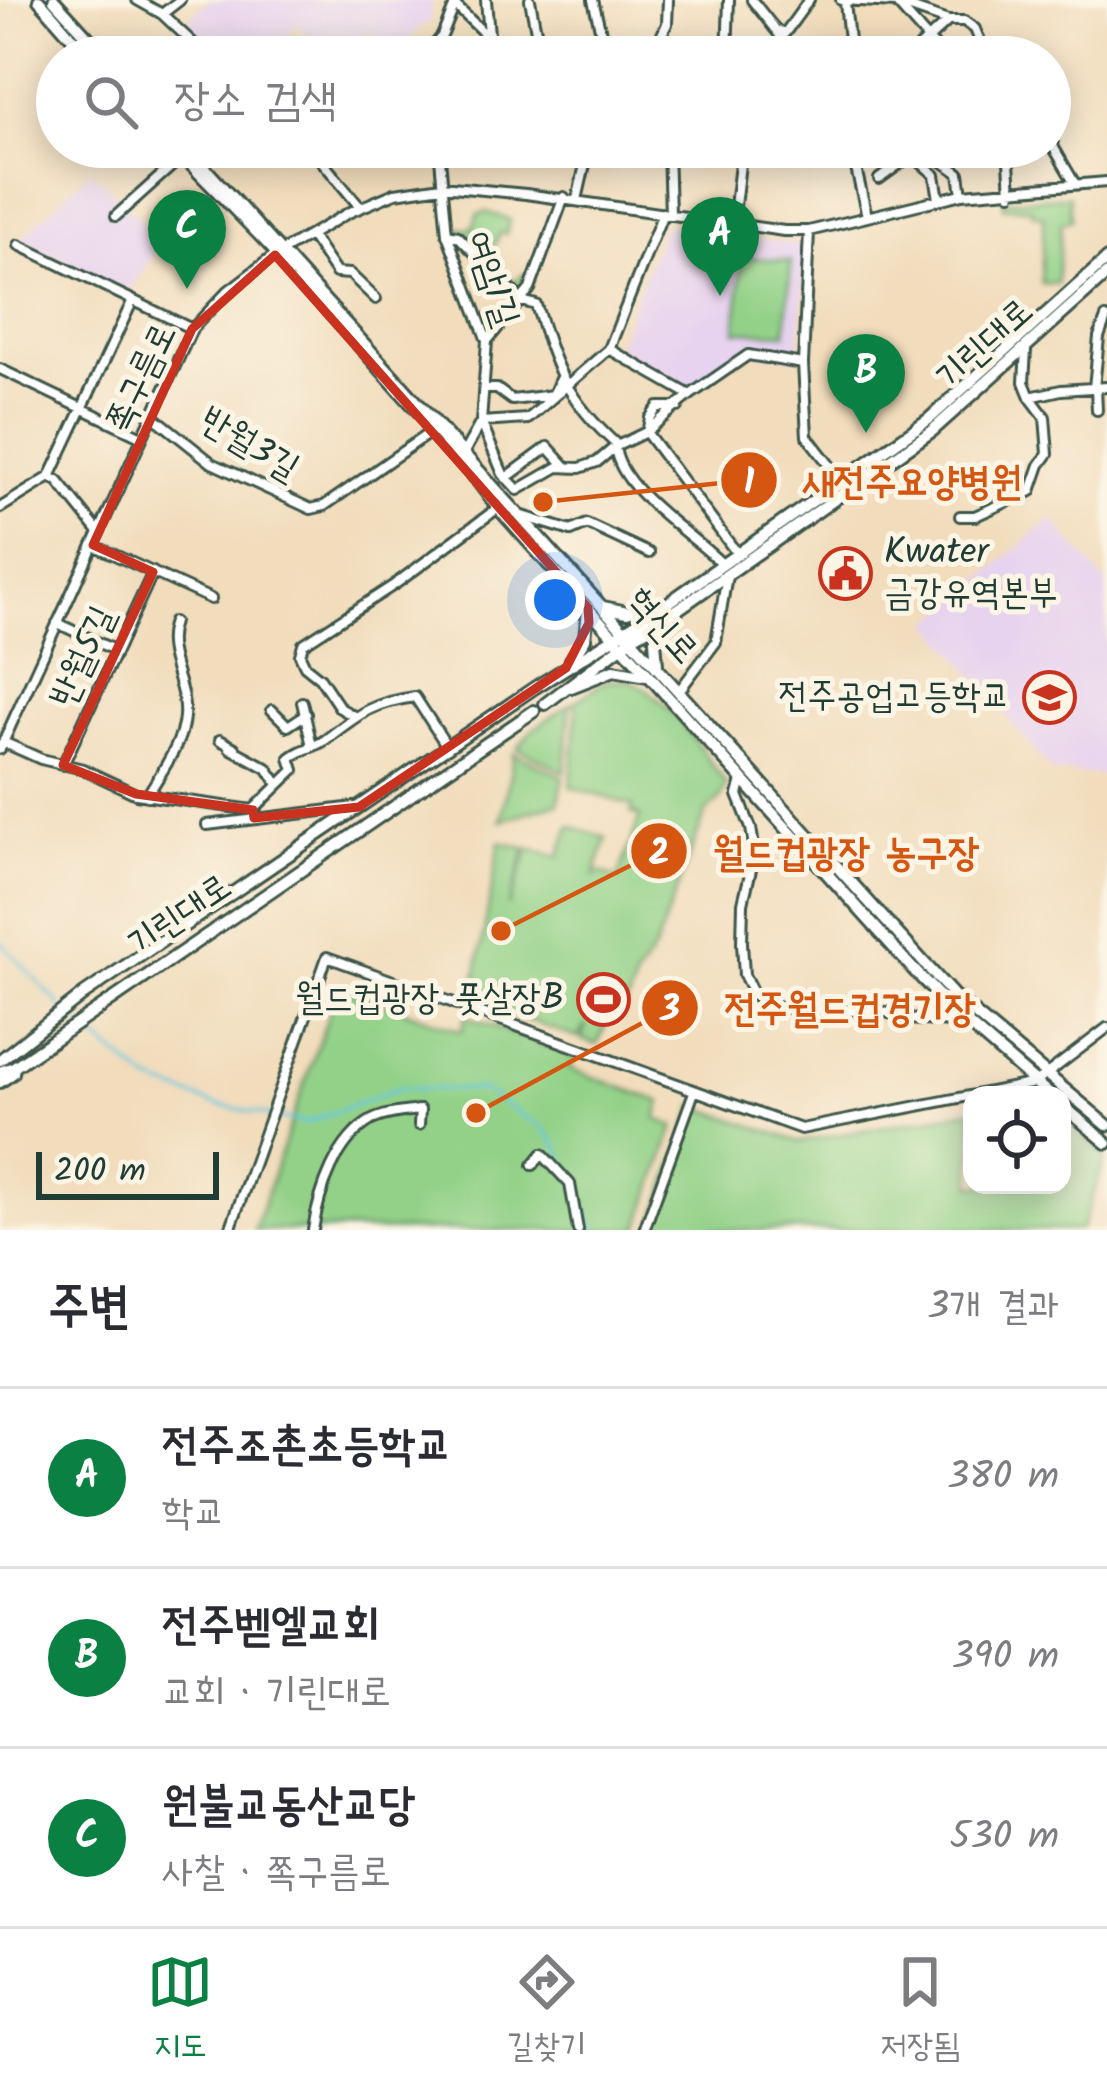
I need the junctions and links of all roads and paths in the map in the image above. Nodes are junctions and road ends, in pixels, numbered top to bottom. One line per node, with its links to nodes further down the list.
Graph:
1 (39, 0): 19 (street)
2 (54, 0): 20 (street)
3 (137, 0): 16 (street)
4 (180, 0): 16 (street)
5 (486, 0): 24 (street)
6 (530, 0): 25 (street)
7 (604, 0): 15 (street)
8 (668, 0): 27 (street)
9 (729, 0): 28 (street)
10 (752, 0): 18 (street)
11 (809, 0): 18 (street)
12 (843, 1): 13 (street); 30 (street)
13 (895, 1): 17 (street); 31 (street)
14 (456, 2): 22 (street); 23 (street)
15 (594, 4): 26 (street)
16 (163, 14): 21 (street)
17 (948, 21): 32 (street); 33 (street)
18 (777, 33): 29 (street)
19 (70, 36)
20 (87, 36)
21 (186, 36)
22 (442, 36)
23 (486, 36)
24 (489, 36)
25 (538, 36)
26 (602, 36)
27 (662, 36)
28 (728, 36)
29 (780, 36)
30 (848, 36)
31 (925, 36)
32 (931, 36)
33 (977, 36)
34 (165, 168): 58 (street, 혁신로)
35 (200, 168): 65 (street, 혁신로)
36 (328, 168): 56 (street)
37 (441, 168): 50 (street, 여암1길)
38 (584, 168): 55 (street)
39 (667, 168): 57 (street)
40 (740, 168): 60 (street)
41 (856, 168): 59 (street)
42 (894, 168): 47 (street)
43 (926, 168): 54 (street)
44 (951, 168): 52 (street)
45 (1009, 168): 51 (street)
46 (1066, 168): 49 (street)
47 (879, 179)
48 (1107, 182): 49 (street, 쪽구름로)
49 (1076, 184): 51 (street, 쪽구름로)
50 (442, 187): 53 (street, 쪽구름로); 56 (street, 쪽구름로); 62 (street, 여암1길)
51 (1011, 193): 52 (street, 쪽구름로)
52 (962, 194): 54 (street, 쪽구름로)
53 (564, 197): 55 (street, 쪽구름로); 69 (street)
54 (938, 199): 59 (street, 쪽구름로)
55 (577, 200): 57 (street, 쪽구름로)
56 (360, 207): 63 (street, 쪽구름로)
57 (666, 213): 60 (street, 쪽구름로); 74 (street)
58 (116, 216)
59 (867, 216): 61 (street, 쪽구름로)
60 (733, 224): 61 (street, 쪽구름로)
61 (809, 231): 76 (street)
62 (447, 234): 69 (street); 73 (street, 여암1길)
63 (310, 236): 65 (street, 쪽구름로); 68 (street)
64 (19, 245): 70 (street)
65 (279, 253): 72 (street, 쪽구름로); 88 (street, 혁신로)
66 (1107, 259): 96 (street, 기린대로)
67 (1107, 274): 75 (street, 기린대로)
68 (376, 299)
69 (523, 301): 73 (street); 78 (street)
70 (132, 302): 72 (street); 84 (street)
71 (1106, 318): 80 (street)
72 (192, 329): 86 (street, 쪽구름로)
73 (488, 341): 81 (street, 여암1길)
74 (609, 349): 79 (street); 82 (street)
75 (1025, 350): 83 (street); 105 (street, 기린대로)
76 (802, 364): 82 (street); 96 (street)
77 (0, 369): 84 (street)
78 (560, 378): 79 (street); 81 (street)
79 (567, 388): 87 (street); 91 (street)
80 (1099, 388): 83 (street); 85 (street)
81 (484, 389): 87 (street, 여암1길)
82 (690, 394): 89 (street)
83 (1030, 398): 99 (street)
84 (81, 408): 90 (street); 95 (street)
85 (1097, 410)
86 (153, 416): 88 (street, 반월3길); 90 (street, 쪽구름로)
87 (481, 422): 92 (street, 여암1길); 94 (street, 여암1길)
88 (437, 428): 92 (street, 혁신로)
89 (647, 431): 91 (street); 103 (street)
90 (142, 437): 101 (street, 쪽구름로)
91 (616, 446): 93 (street); 105 (street)
92 (463, 455): 98 (street, 혁신로); 100 (street, 혁신로)
93 (566, 467): 94 (street); 94 (street)
94 (504, 476)
95 (50, 477): 97 (street); 101 (street)
96 (841, 480): 103 (street, 기린대로)
97 (0, 508)
98 (498, 508): 108 (street, 혁신로); 121 (street)
99 (960, 516)
100 (523, 518): 104 (street); 108 (street, 혁신로)
101 (99, 532): 102 (street, 쪽구름로)
102 (93, 545): 106 (street, 반월5길); 111 (street, 쪽구름로)
103 (736, 552): 105 (street, 기린대로)
104 (649, 553)
105 (724, 569): 109 (street, 기린대로); 117 (street)
106 (153, 572): 107 (street, 반월5길); 113 (street, 반월5길)
107 (211, 599)
108 (595, 607): 109 (street); 112 (street, 혁신로); 114 (street)
109 (661, 615): 112 (street, 기린대로); 115 (street)
110 (173, 622): 129 (street)
111 (57, 623): 113 (street); 123 (street, 쪽구름로)
112 (622, 638): 114 (street, 기린대로); 115 (street, 혁신로); 116 (street, 기린대로)
113 (116, 651): 126 (street, 반월5길)
114 (566, 668): 125 (street, 기린대로)
115 (653, 672): 116 (street); 117 (street, 혁신로); 127 (street, 혁신로)
116 (571, 687): 136 (street, 기린대로)
117 (679, 691): 127 (street, 혁신로)
118 (302, 702): 120 (street)
119 (272, 710): 120 (street)
120 (306, 714): 124 (street)
121 (352, 715): 124 (street); 125 (street)
122 (220, 740): 128 (street)
123 (2, 746): 126 (street)
124 (312, 746): 128 (street)
125 (448, 748): 130 (street, 기린대로)
126 (63, 765): 129 (street)
127 (747, 774): 133 (street, 혁신로); 133 (street); 138 (street, 혁신로)
128 (278, 784): 131 (street)
129 (147, 796): 131 (street)
130 (359, 807): 131 (street); 135 (street, 기린대로)
131 (253, 814): 132 (street)
132 (207, 826)
133 (966, 1022): 138 (street, 혁신로)
134 (1107, 1028): 138 (street)
135 (3, 1053)
136 (14, 1067): 137 (street); 139 (street)
137 (0, 1072)
138 (1041, 1078): 140 (street, 혁신로); 141 (street); 144 (street, 혁신로)
139 (0, 1082)
140 (1045, 1086)
141 (694, 1092): 147 (street); 150 (street)
142 (1071, 1113): 145 (street)
143 (419, 1125): 148 (street)
144 (1107, 1125)
145 (1107, 1143)
146 (533, 1165): 149 (street)
147 (230, 1230)
148 (313, 1230)
149 (578, 1230)
150 (644, 1230)

